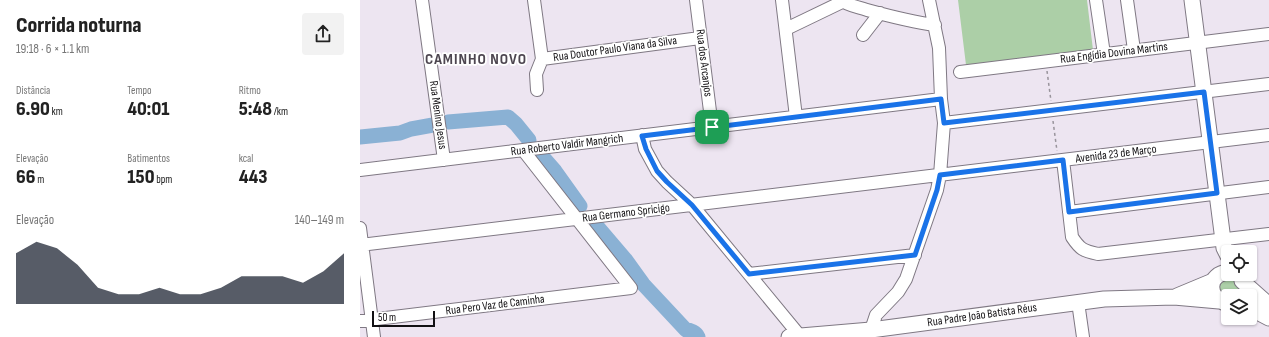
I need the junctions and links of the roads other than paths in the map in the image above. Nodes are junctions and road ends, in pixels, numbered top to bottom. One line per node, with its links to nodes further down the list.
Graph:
1 (422, 0): 32 (street, Rua Menino Jesus)
2 (534, 0): 19 (street, Rua Doutor Paulo Viana da Silva)
3 (696, 0): 15 (street, Rua dos Arcanjos)
4 (782, 0): 12 (street)
5 (929, 0): 11 (street)
6 (1096, 0): 18 (street)
7 (1127, 0): 17 (street)
8 (1192, 0): 16 (main road)
9 (842, 1): 10 (street); 12 (street)
10 (880, 13): 11 (street); 14 (street)
11 (934, 25): 24 (street)
12 (786, 29): 25 (street)
13 (1269, 34): 16 (street, Rua Engídia Dovina Martins)
14 (863, 35)
15 (700, 38): 19 (street, Rua Doutor Paulo Viana da Silva); 27 (street, Rua dos Arcanjos)
16 (1198, 43): 17 (street, Rua Engídia Dovina Martins); 23 (main road)
17 (1134, 50): 18 (street, Rua Engídia Dovina Martins)
18 (1104, 54): 20 (street, Rua Engídia Dovina Martins)
19 (542, 59): 22 (street)
20 (960, 72)
21 (1269, 84): 23 (street)
22 (537, 90)
23 (1204, 92): 26 (street); 30 (main road)
24 (941, 99): 25 (street, Rua Roberto Valdir Mangrich); 26 (street)
25 (796, 117): 27 (street, Rua Roberto Valdir Mangrich)
26 (944, 123): 35 (street)
27 (712, 127): 29 (street, Rua Roberto Valdir Mangrich)
28 (1269, 135): 30 (street, Avenida 23 de Março)
29 (642, 136): 31 (street, Rua Roberto Valdir Mangrich); 38 (street)
30 (1211, 142): 33 (street, Avenida 23 de Março); 37 (main road)
31 (523, 150): 32 (street, Rua Roberto Valdir Mangrich); 40 (street)
32 (444, 160): 34 (street, Rua Roberto Valdir Mangrich)
33 (1063, 160): 35 (street, Avenida 23 de Março); 39 (street)
34 (360, 170)
35 (940, 175): 38 (street, Rua Germano Spricigo); 47 (street)
36 (1269, 187): 37 (street)
37 (1217, 193): 39 (street); 44 (main road)
38 (692, 205): 40 (street, Rua Germano Spricigo); 48 (street)
39 (1069, 212): 46 (street)
40 (577, 219): 43 (street, Rua Germano Spricigo); 58 (street, Rua Pero Vaz de Caminha)
41 (360, 228): 43 (street)
42 (1269, 234): 45 (street)
43 (361, 245): 58 (street)
44 (1225, 245)
45 (1234, 245)
46 (1221, 248)
47 (915, 255): 48 (street); 59 (street)
48 (749, 274): 62 (street)
49 (1219, 276): 51 (main road, Rua Padre João Batista Réus); 52 (main road)
50 (1240, 281): 55 (main road)
51 (1174, 297): 53 (main road, Rua Padre João Batista Réus); 54 (main road, Rua Padre João Batista Réus)
52 (1221, 300)
53 (1078, 302): 60 (main road, Rua Padre João Batista Réus); 63 (street)
54 (1221, 302)
55 (1269, 305)
56 (1258, 310): 57 (main road)
57 (1269, 318)
58 (366, 320): 61 (street)
59 (871, 330): 60 (main road, Rua Padre João Batista Réus); 62 (main road, Rua Padre João Batista Réus)
60 (891, 332)
61 (374, 337)
62 (792, 337)
63 (1082, 337)

